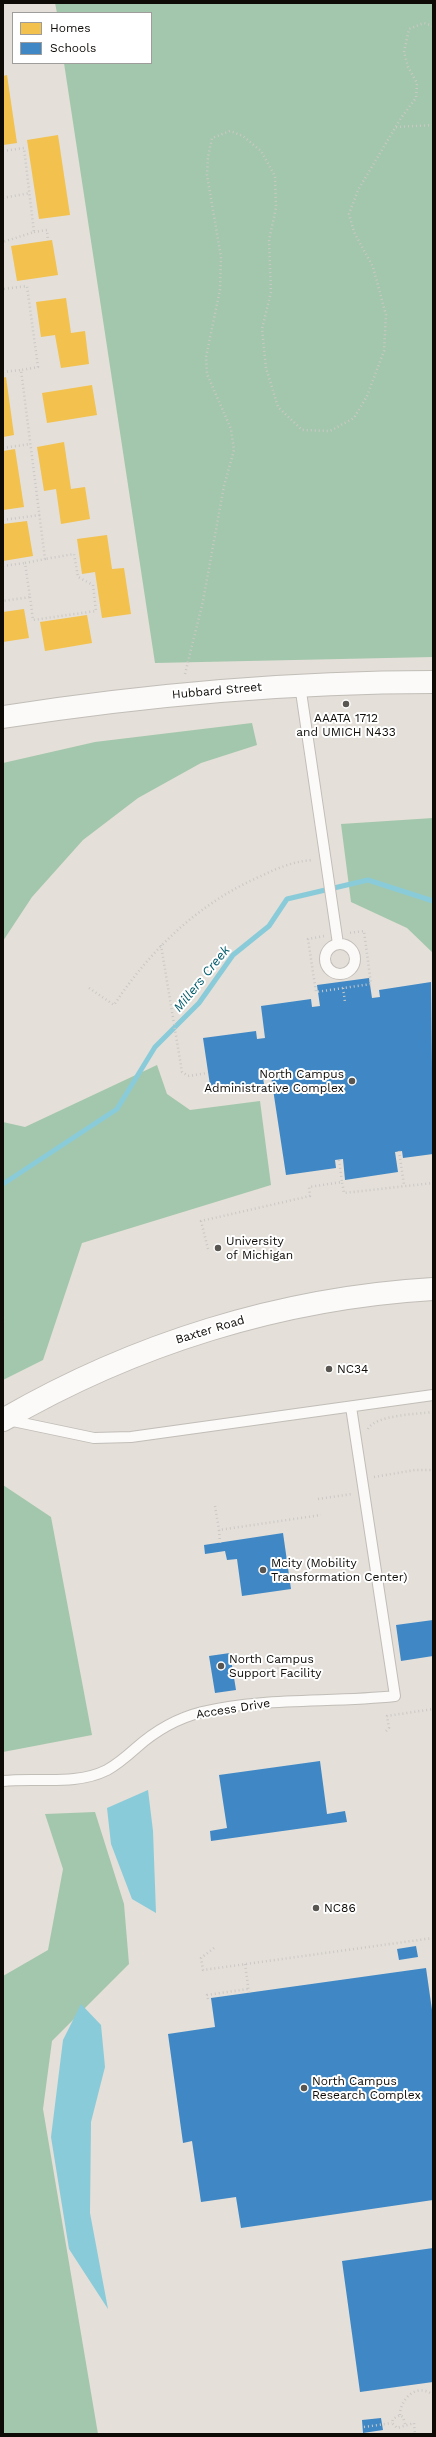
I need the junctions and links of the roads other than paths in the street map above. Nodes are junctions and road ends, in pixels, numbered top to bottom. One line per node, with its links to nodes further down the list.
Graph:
1 (433, 682): 2 (street, Hubbard Street)
2 (300, 684): 3 (street, Hubbard Street); 4 (lane)
3 (3, 717)
4 (338, 944)
5 (433, 1289): 8 (street, Baxter Road)
6 (433, 1395): 7 (lane)
7 (351, 1407): 8 (lane); 9 (lane, Access Drive)
8 (4, 1419)
9 (3, 1781)

